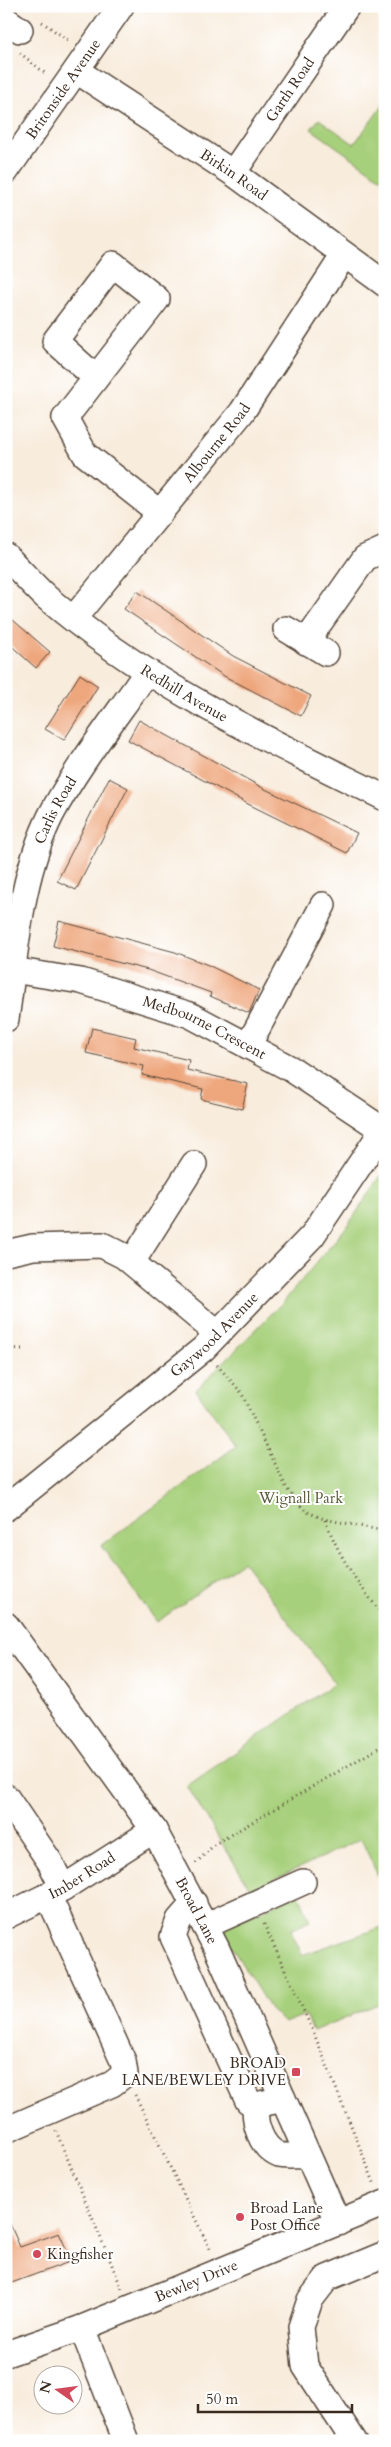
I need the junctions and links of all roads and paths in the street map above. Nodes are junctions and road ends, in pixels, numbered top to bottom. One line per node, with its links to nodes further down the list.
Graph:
1 (121, 6): 4 (street, Britonside Avenue)
2 (347, 6): 6 (street, Garth Road)
3 (13, 25): 4 (path); 4 (path)
4 (77, 71): 5 (street, Britonside Avenue); 6 (street, Birkin Road)
5 (6, 171)
6 (234, 173): 7 (street, Birkin Road)
7 (344, 255): 8 (street, Birkin Road); 10 (street, Albourne Road)
8 (385, 284)
9 (96, 378): 10 (street)
10 (160, 513): 13 (street, Albourne Road)
11 (385, 549): 14 (street)
12 (6, 556): 13 (street, Redhill Avenue)
13 (74, 618): 15 (street, Redhill Avenue)
14 (306, 641)
15 (147, 672): 16 (street, Redhill Avenue); 18 (street, Carlis Road)
16 (385, 798)
17 (323, 906): 20 (street)
18 (10, 969): 19 (street, Carlis Road); 20 (street, Medbourne Crescent)
19 (6, 1019)
20 (248, 1046): 21 (street, Medbourne Crescent)
21 (384, 1128): 25 (street, Gaywood Avenue)
22 (194, 1164): 24 (street)
23 (6, 1253): 24 (street)
24 (132, 1262): 25 (street)
25 (210, 1341): 28 (street, Gaywood Avenue); 29 (path)
26 (6, 1348): 27 (path)
27 (22, 1349)
28 (6, 1508)
29 (324, 1519): 30 (path); 31 (path)
30 (385, 1531)
31 (385, 1617)
32 (6, 1626): 35 (street, Broad Lane)
33 (385, 1744): 36 (path)
34 (6, 1797): 38 (street)
35 (154, 1830): 36 (street, Broad Lane); 38 (street, Imber Road)
36 (178, 1874): 39 (street, Broad Lane)
37 (303, 1882): 40 (street)
38 (55, 1891): 41 (street, Imber Road); 43 (street)
39 (194, 1903): 42 (street, Broad Lane); 45 (street)
40 (256, 1905): 42 (street); 49 (path)
41 (6, 1916)
42 (205, 1926): 44 (street, Broad Lane)
43 (125, 2074): 46 (street); 52 (path)
44 (283, 2099): 45 (street); 48 (street, Broad Lane)
45 (256, 2105): 48 (street)
46 (49, 2114): 47 (street); 53 (path)
47 (6, 2130)
48 (307, 2156): 50 (street, Broad Lane)
49 (384, 2204): 50 (street, Bewley Drive)
50 (338, 2223): 52 (street, Bewley Drive)
51 (385, 2254): 57 (street)
52 (220, 2270): 53 (street, Bewley Drive)
53 (130, 2308): 54 (street, Bewley Drive)
54 (82, 2328): 55 (street, Bewley Drive); 56 (street)
55 (6, 2354)
56 (126, 2441)
57 (354, 2441)

